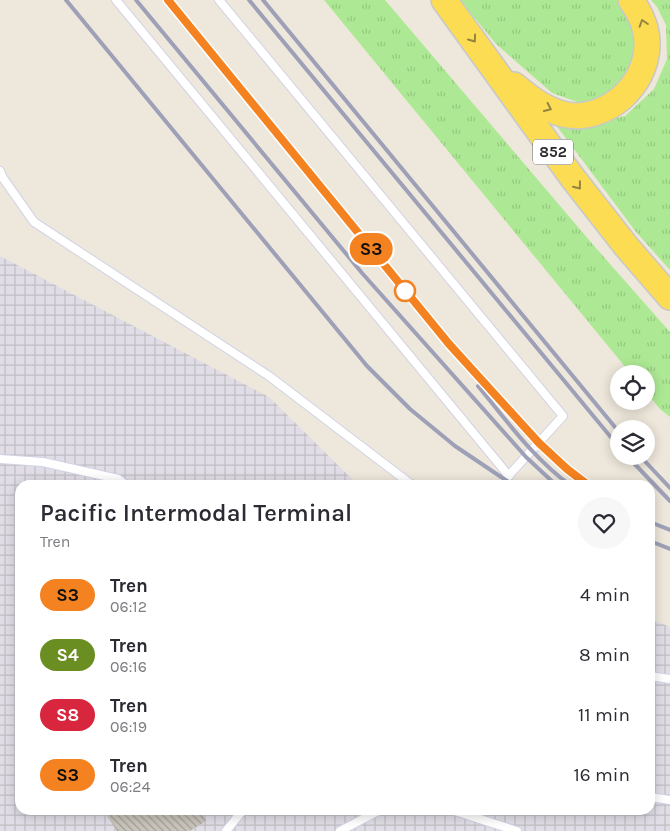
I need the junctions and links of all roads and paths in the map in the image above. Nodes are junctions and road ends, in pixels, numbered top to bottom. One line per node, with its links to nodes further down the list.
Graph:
1 (116, 0): 9 (lane)
2 (219, 0): 9 (lane)
3 (444, 0): 5 (main road, 852, one-way to 5)
4 (631, 0): 5 (main road, one-way to 4)
5 (495, 69): 7 (main road, 852, one-way to 7)
6 (0, 170): 11 (lane)
7 (670, 297)
8 (0, 459): 10 (lane)
9 (509, 476): 12 (lane)
10 (119, 480)
11 (405, 480)
12 (505, 480)
13 (655, 677): 14 (lane)
14 (670, 679)
15 (655, 798): 16 (lane)
16 (670, 800)
17 (239, 815): 20 (lane)
18 (370, 815): 21 (lane)
19 (467, 815): 22 (lane)
20 (226, 831)
21 (340, 831)
22 (517, 831)

